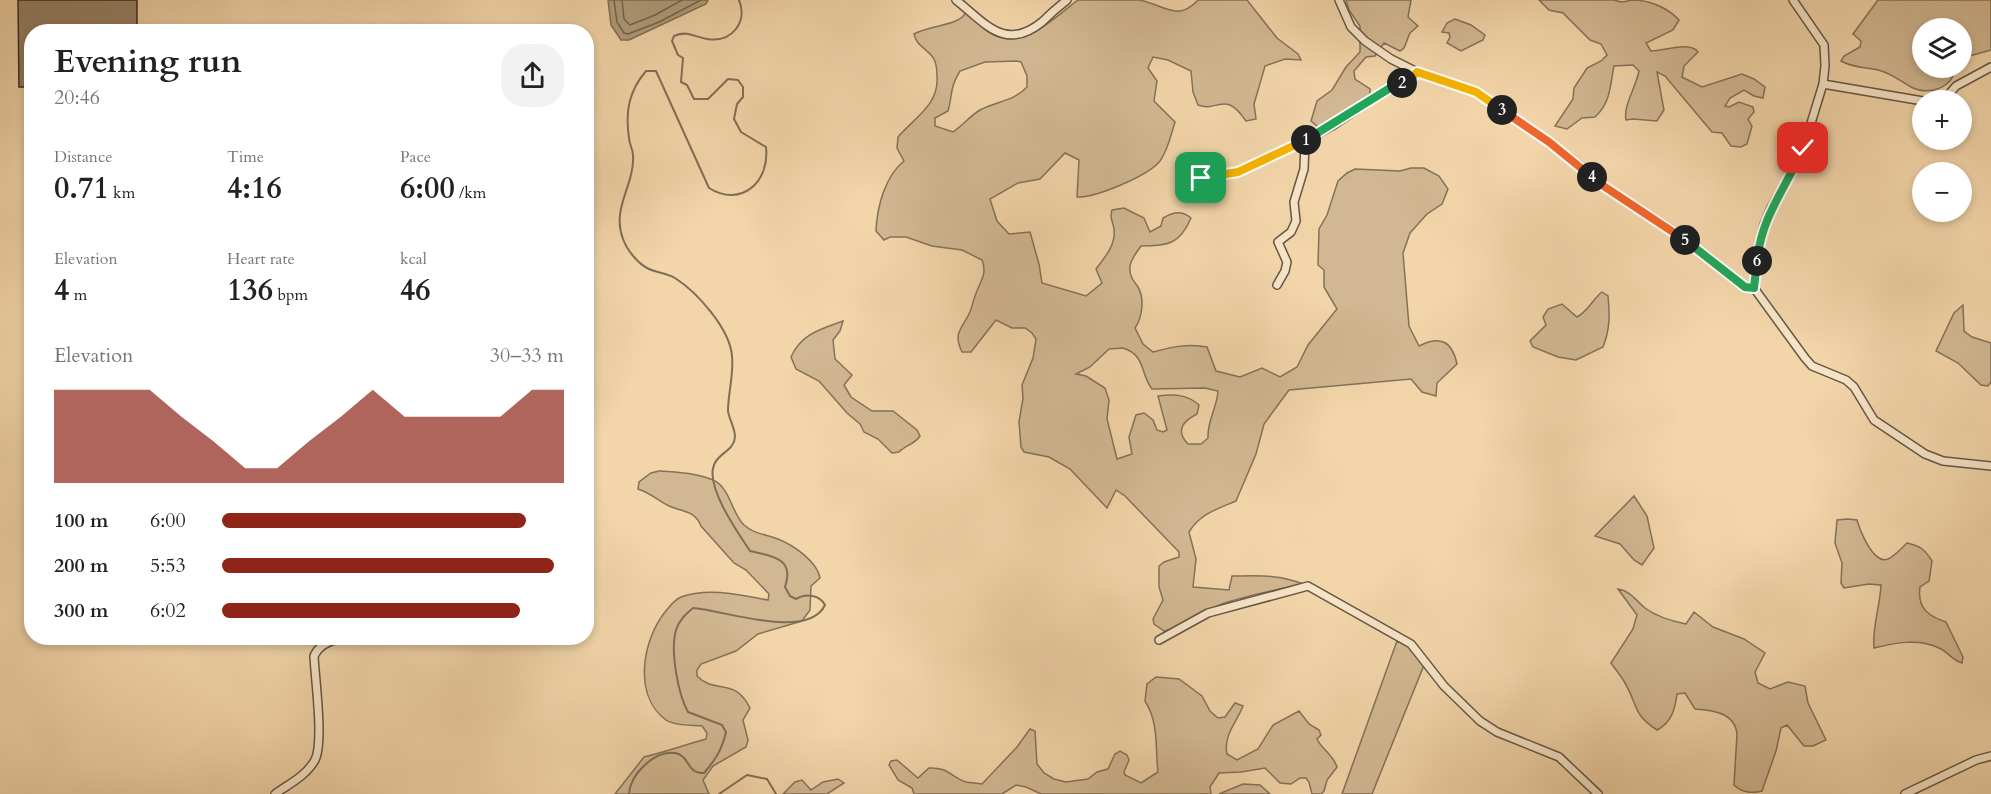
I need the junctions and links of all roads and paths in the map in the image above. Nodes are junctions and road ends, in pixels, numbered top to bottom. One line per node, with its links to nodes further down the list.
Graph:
1 (956, 0): 2 (street)
2 (1067, 0)
3 (1340, 0): 6 (street)
4 (1793, 0): 7 (street)
5 (1991, 66): 8 (street)
6 (1417, 72): 10 (street); 13 (street)
7 (1823, 84): 9 (street); 13 (street)
8 (1953, 90)
9 (1912, 99)
10 (1305, 141): 11 (street); 12 (street)
11 (1201, 178)
12 (1276, 285)
13 (1754, 288): 14 (street)
14 (1991, 466)
15 (1159, 640): 19 (street)
16 (321, 645): 18 (street)
17 (1991, 756): 20 (street)
18 (275, 794)
19 (1598, 794)
20 (1905, 794)

